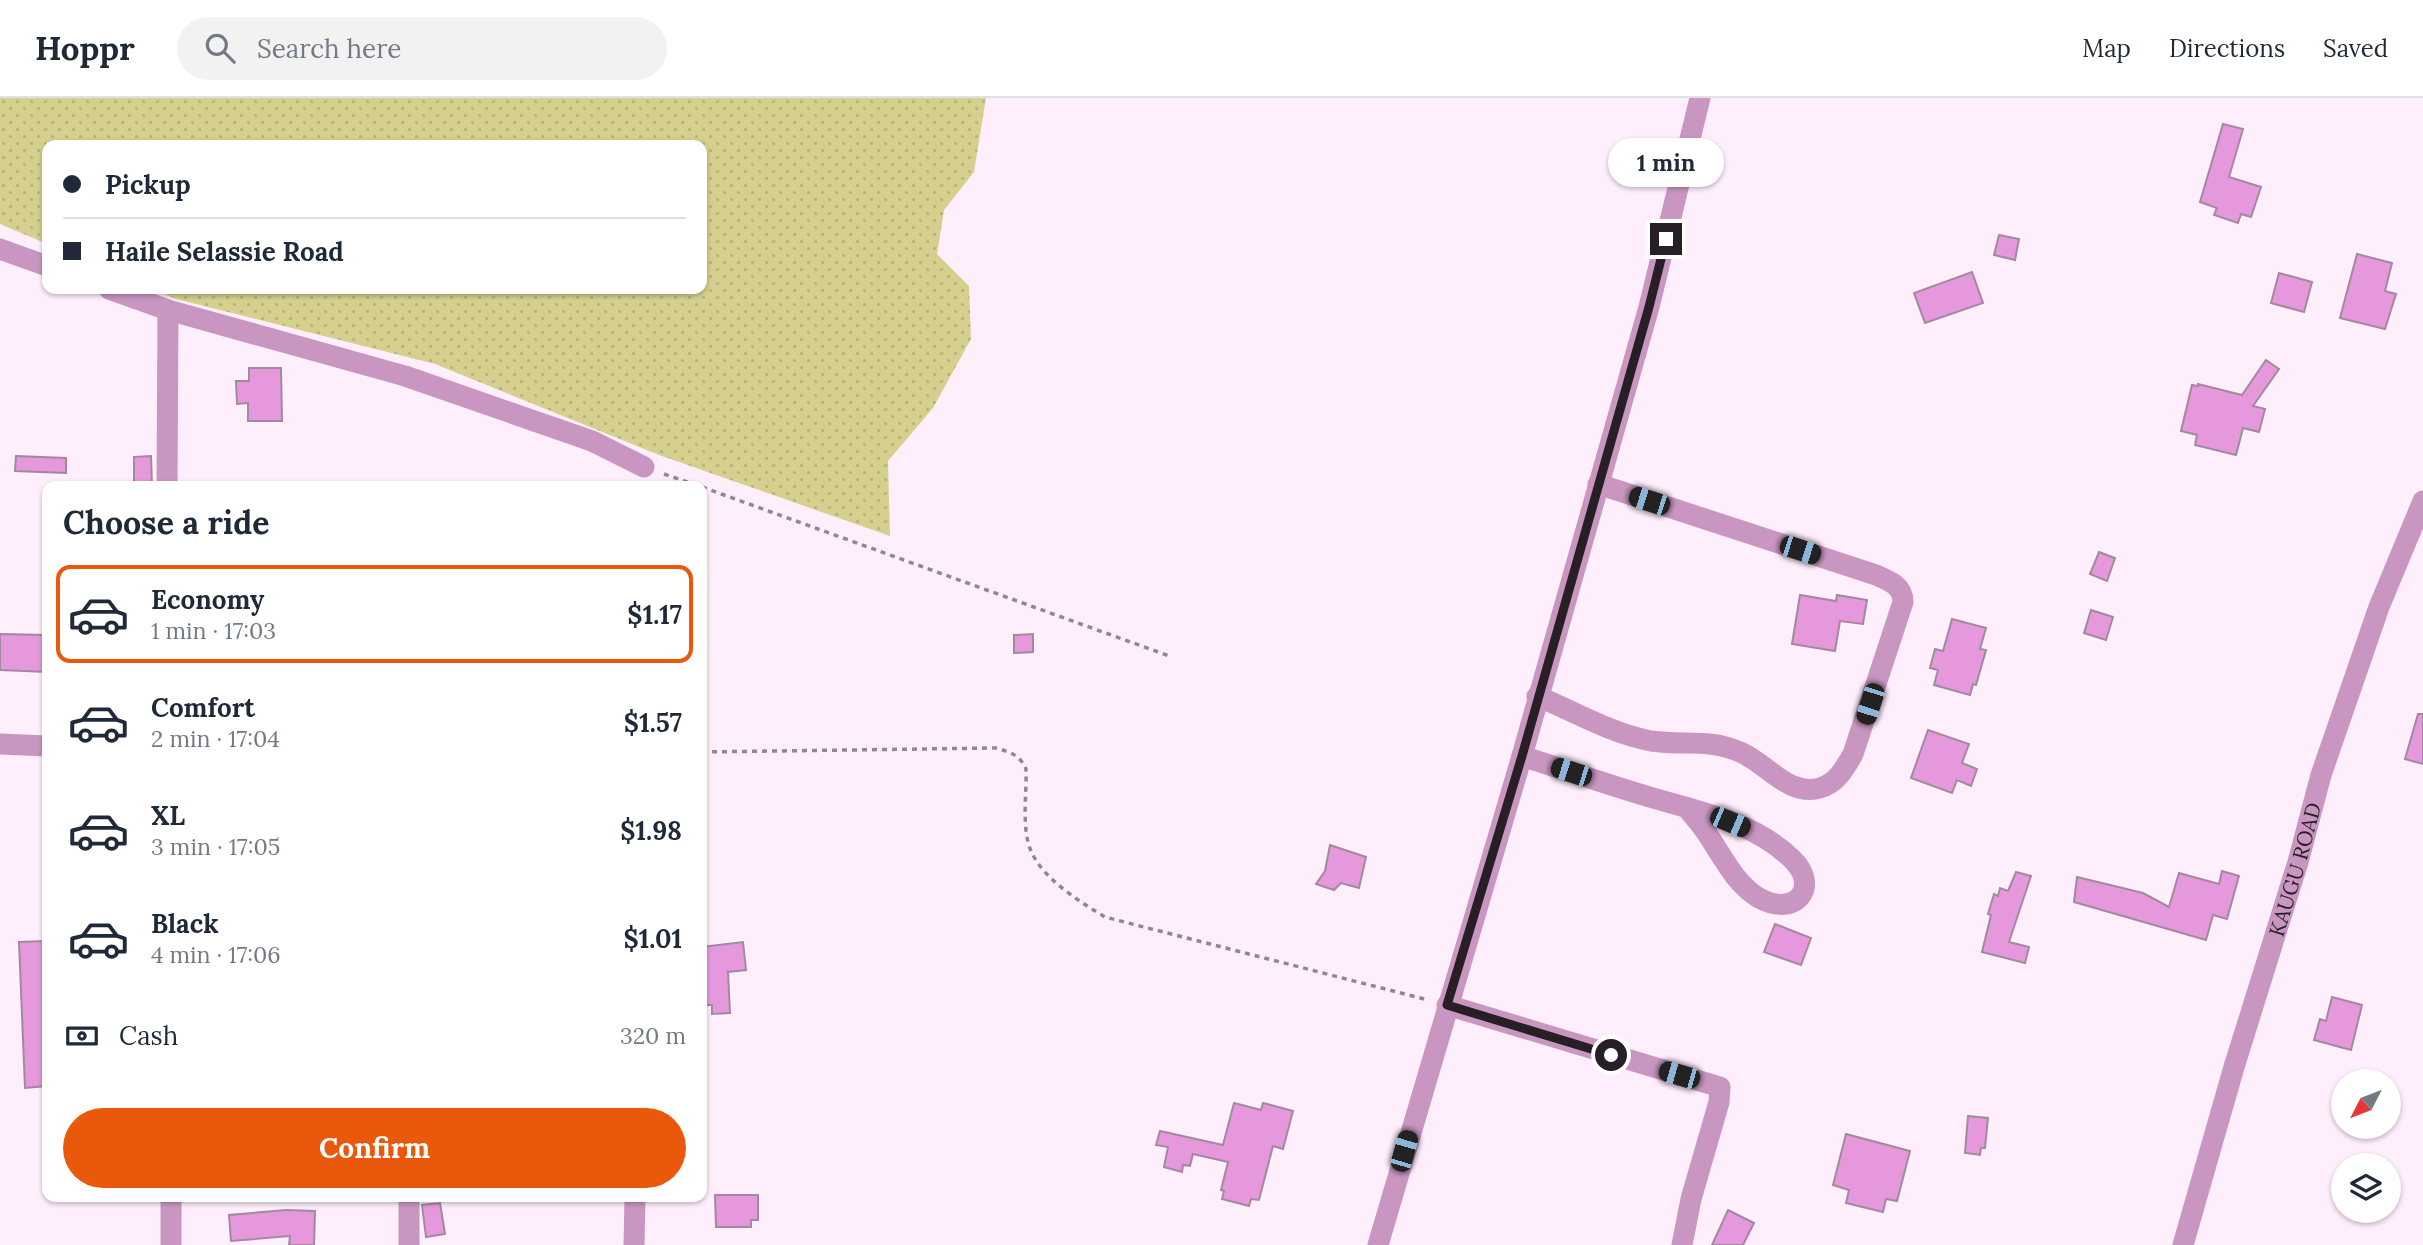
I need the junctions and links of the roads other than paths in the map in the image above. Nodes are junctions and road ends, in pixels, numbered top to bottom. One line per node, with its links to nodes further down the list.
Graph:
1 (1700, 98): 8 (street)
2 (0, 248): 3 (street)
3 (42, 264)
4 (123, 294): 5 (street)
5 (168, 310): 6 (street); 7 (street)
6 (644, 467)
7 (167, 481)
8 (1598, 484): 10 (street); 10 (street)
9 (2423, 501): 24 (street, KAUGU ROAD)
10 (1537, 696): 13 (street)
11 (0, 744): 12 (street)
12 (42, 746)
13 (1522, 756): 14 (street); 15 (street)
14 (1686, 807): 14 (street)
15 (1447, 1005): 22 (street); 23 (street)
16 (171, 1202): 19 (street)
17 (409, 1202): 20 (street)
18 (635, 1202): 21 (street)
19 (171, 1245)
20 (409, 1245)
21 (634, 1245)
22 (1378, 1245)
23 (1682, 1245)
24 (2183, 1245)

